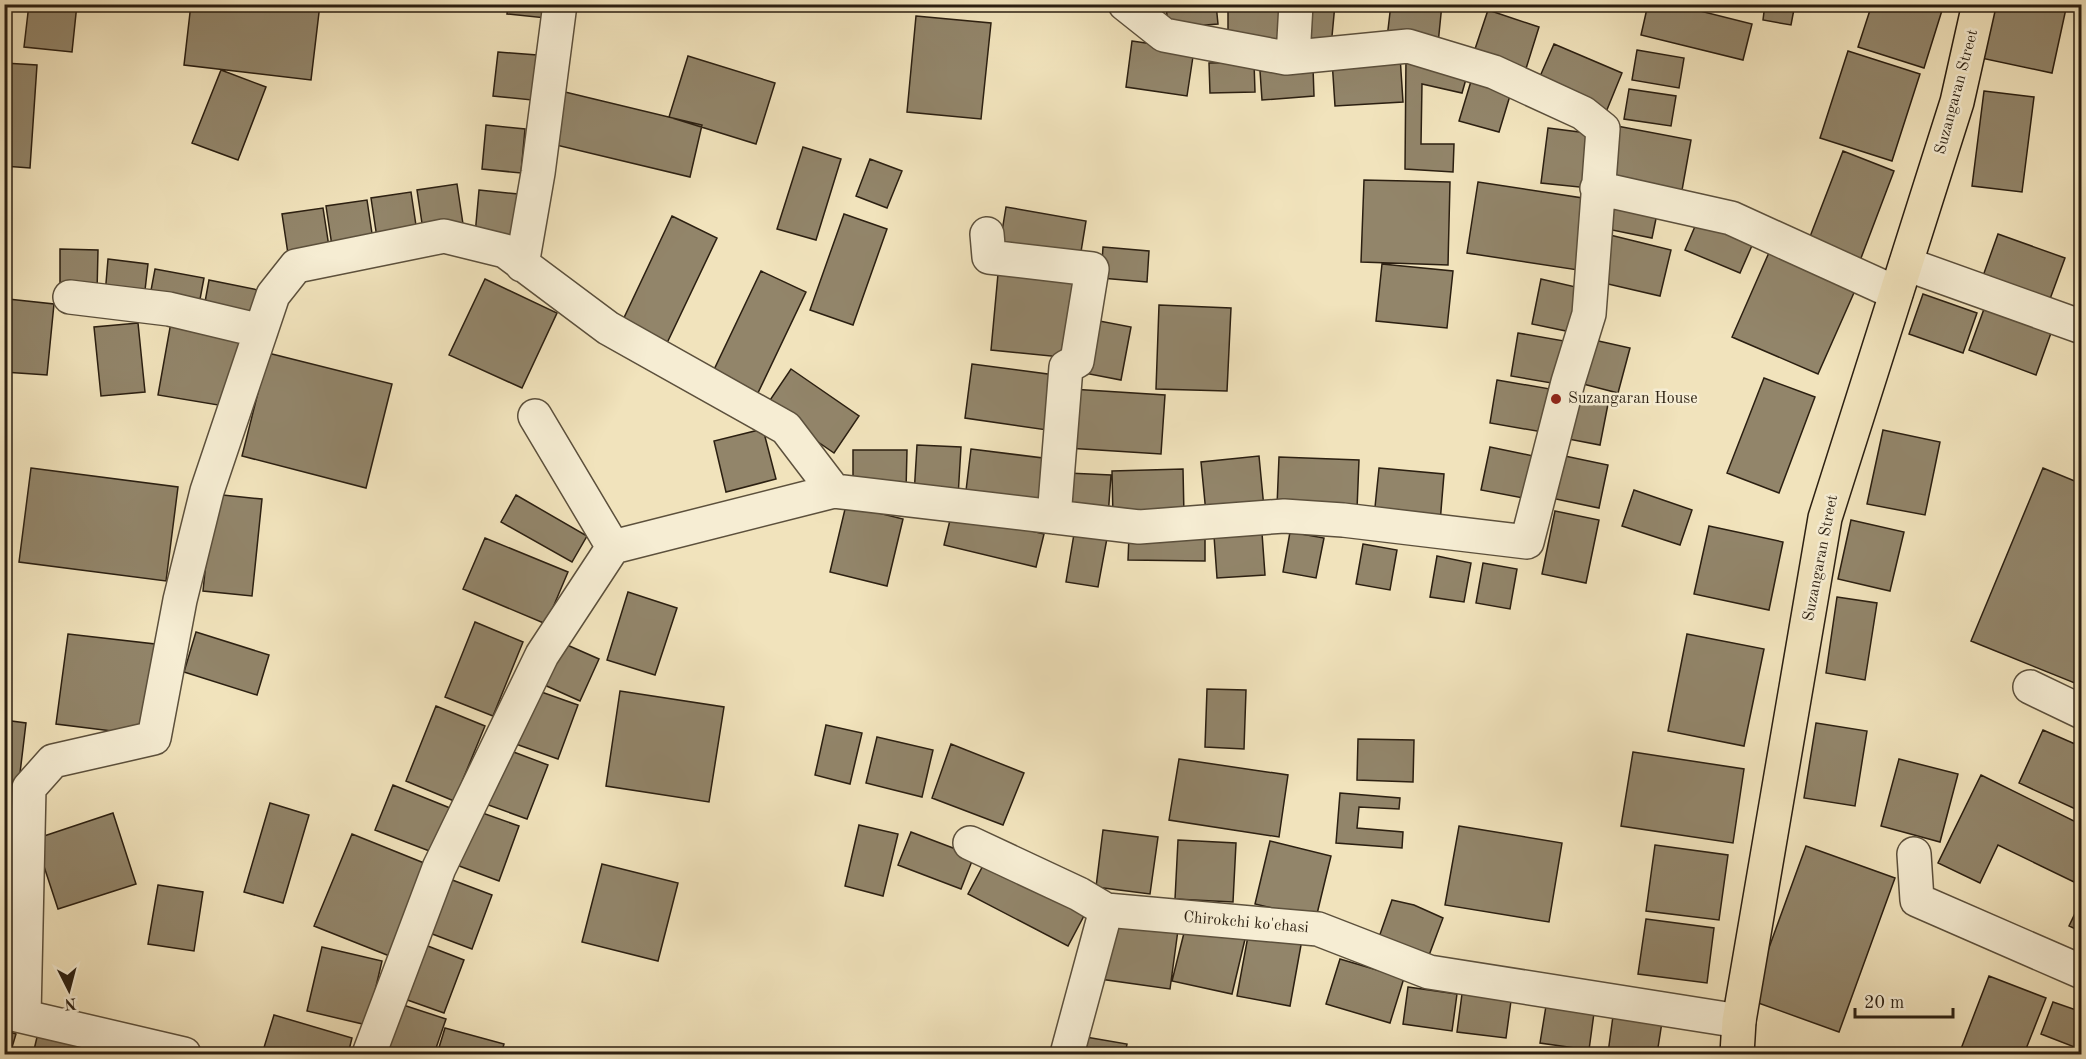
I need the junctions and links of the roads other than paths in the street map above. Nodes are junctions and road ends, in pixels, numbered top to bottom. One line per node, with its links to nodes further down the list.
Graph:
1 (560, 4): 8 (street)
2 (1125, 4): 5 (street)
3 (1296, 4): 5 (street)
4 (1979, 4): 9 (main road, Suzangaran Street)
5 (1293, 57): 6 (street)
6 (1597, 188): 9 (street); 15 (street)
7 (987, 234): 15 (street)
8 (522, 265): 12 (street); 14 (street)
9 (1901, 278): 11 (street); 24 (main road, Suzangaran Street)
10 (70, 297): 12 (street)
11 (2082, 327)
12 (261, 331): 23 (street)
13 (535, 416): 16 (street)
14 (834, 491): 15 (street); 16 (street)
15 (1054, 517)
16 (613, 547): 26 (street)
17 (2030, 687): 18 (street)
18 (2082, 712)
19 (970, 843): 21 (street)
20 (1914, 854): 22 (street)
21 (1106, 910): 24 (street, Chirokchi ko'chasi); 27 (street)
22 (2082, 972)
23 (14, 1014): 25 (street)
24 (1739, 1021): 28 (main road, Suzangaran Street)
25 (184, 1054)
26 (369, 1054)
27 (1066, 1054)
28 (1737, 1054)

